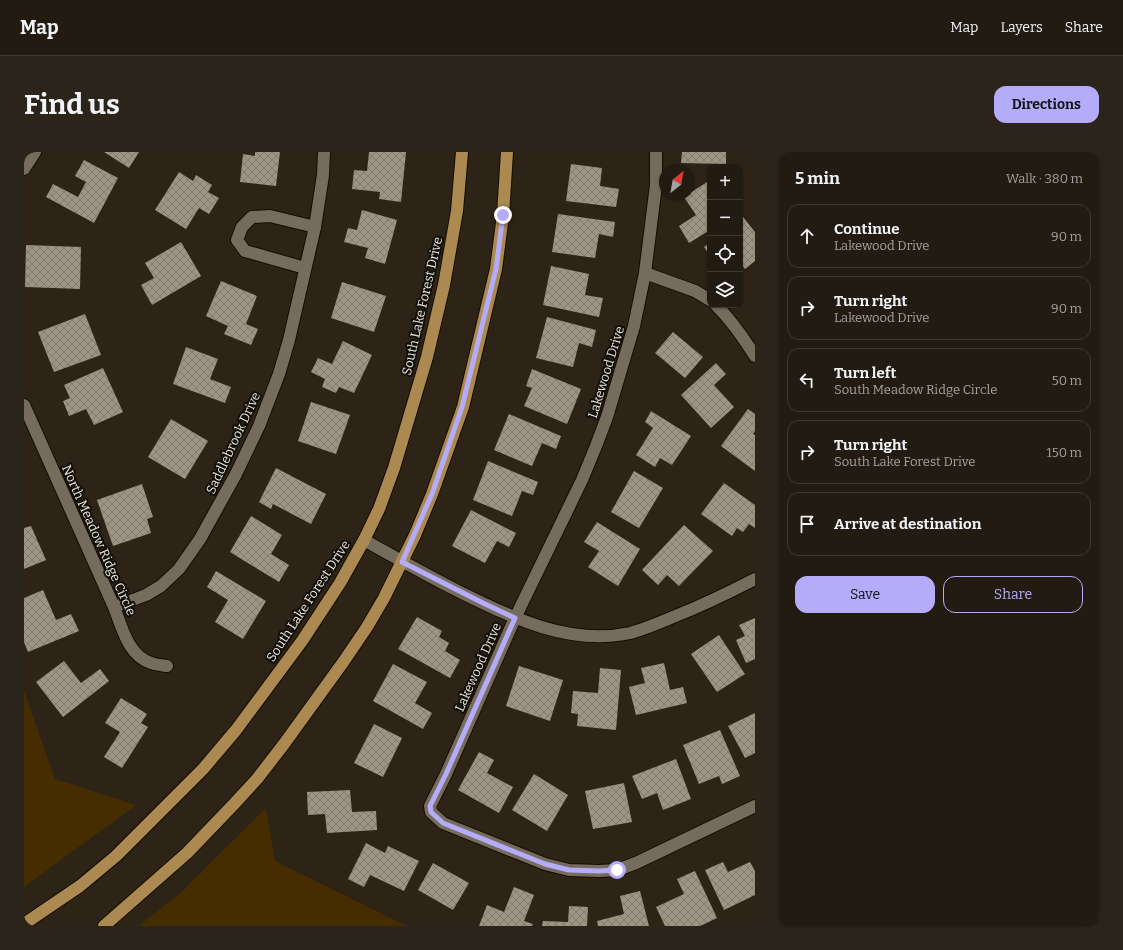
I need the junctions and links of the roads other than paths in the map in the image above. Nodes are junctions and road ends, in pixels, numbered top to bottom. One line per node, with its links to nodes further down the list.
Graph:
1 (35, 152): 6 (street)
2 (324, 152): 7 (street, Saddlebrook Drive)
3 (462, 152): 14 (main road, South Lake Forest Drive)
4 (507, 152): 15 (main road)
5 (656, 152): 9 (street, Lakewood Drive)
6 (24, 169)
7 (315, 227): 8 (street, Saddlebrook Drive); 8 (street)
8 (305, 268): 17 (street, Saddlebrook Drive)
9 (645, 273): 10 (street); 18 (street, Lakewood Drive)
10 (707, 298)
11 (719, 308): 12 (street)
12 (755, 356)
13 (24, 404): 17 (street, North Meadow Ridge Circle)
14 (364, 540): 15 (street); 21 (main road, South Lake Forest Drive)
15 (402, 562): 18 (street); 22 (main road)
16 (755, 579): 18 (street)
17 (114, 607): 19 (street, North Meadow Ridge Circle)
18 (515, 618): 20 (street, Lakewood Drive)
19 (167, 666)
20 (755, 806)
21 (24, 924)
22 (104, 926)

